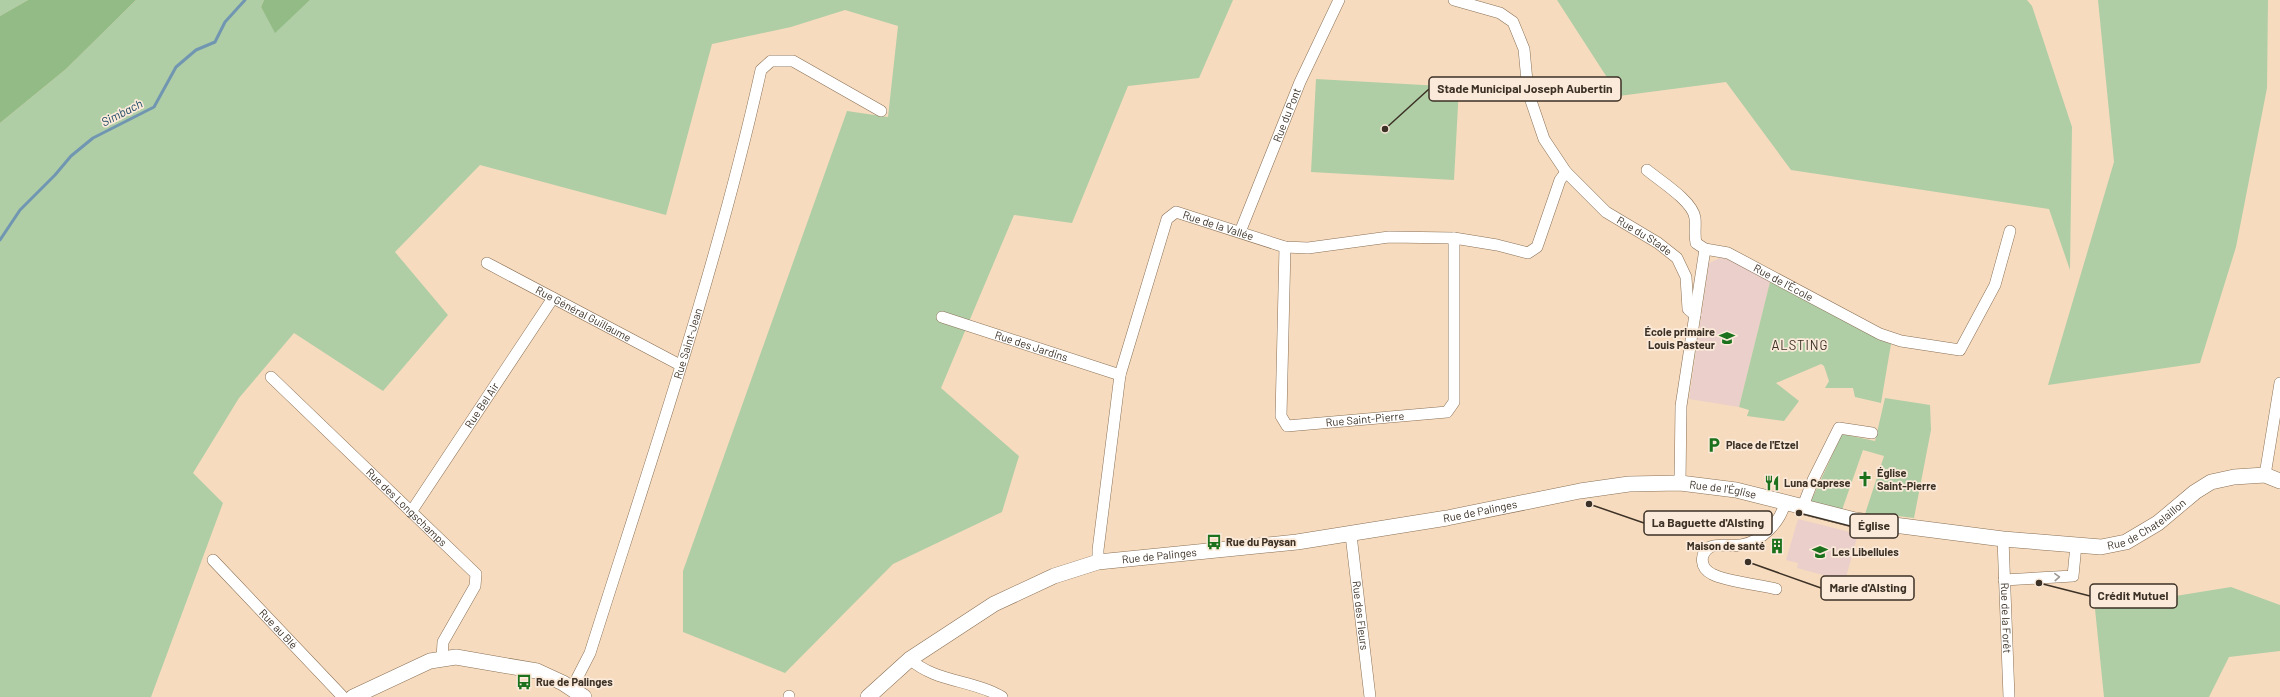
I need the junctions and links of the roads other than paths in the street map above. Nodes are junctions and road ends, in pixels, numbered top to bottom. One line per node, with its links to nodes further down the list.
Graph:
1 (1339, 0): 7 (street, Rue du Pont)
2 (1454, 0): 5 (street, Rue du Stade)
3 (881, 111): 15 (street, Rue Saint-Jean)
4 (1647, 170): 10 (street)
5 (1566, 172): 8 (street, Rue de la Vallée); 13 (street, Rue du Stade)
6 (2010, 231): 10 (street, Rue de l'École)
7 (1240, 232): 9 (street, Rue de la Vallée); 16 (street, Rue de la Vallée)
8 (1454, 238): 9 (street, Rue de la Vallée); 9 (street, Rue Saint-Pierre)
9 (1285, 246)
10 (1705, 249): 13 (street)
11 (487, 263): 12 (street, Rue Général Guillaume)
12 (552, 298): 15 (street, Rue Général Guillaume); 26 (street, Rue Bel Air)
13 (1695, 315): 22 (street)
14 (942, 317): 16 (street, Rue des Jardins)
15 (680, 365): 36 (street, Rue Saint-Jean)
16 (1120, 375): 31 (street, Rue de la Vallée)
17 (271, 377): 26 (street, Rue des Longschamps)
18 (2280, 383): 20 (street)
19 (1872, 433): 25 (street)
20 (2265, 475): 21 (main road, Rue de Chatelaillon); 29 (main road, Rue de Chatelaillon)
21 (2280, 481)
22 (1680, 483): 23 (main road, Rue de l'Église); 24 (main road, Rue de l'Église)
23 (1629, 484): 27 (main road, Rue de Palinges)
24 (1785, 502): 25 (main road, Rue de l'Église); 33 (street)
25 (1803, 506): 28 (main road, Rue de l'Église)
26 (411, 512): 34 (street, Rue des Longschamps)
27 (1351, 534): 31 (main road, Rue de Palinges); 42 (street, Rue des Fleurs)
28 (2003, 539): 29 (main road, Rue de Chatelaillon); 32 (street, Rue de la Forêt)
29 (2076, 545): 32 (street, one-way to 29)
30 (213, 560): 37 (street, Rue au Blé)
31 (1098, 562): 35 (main road, Rue de Palinges)
32 (2004, 580): 43 (street, Rue de la Forêt)
33 (1776, 589)
34 (442, 658): 36 (main road); 38 (main road)
35 (910, 659): 40 (main road, Rue de Palinges); 41 (street)
36 (572, 688): 39 (main road)
37 (343, 697)
38 (353, 697)
39 (584, 697)
40 (868, 697)
41 (1002, 697)
42 (1370, 697)
43 (2009, 697)

